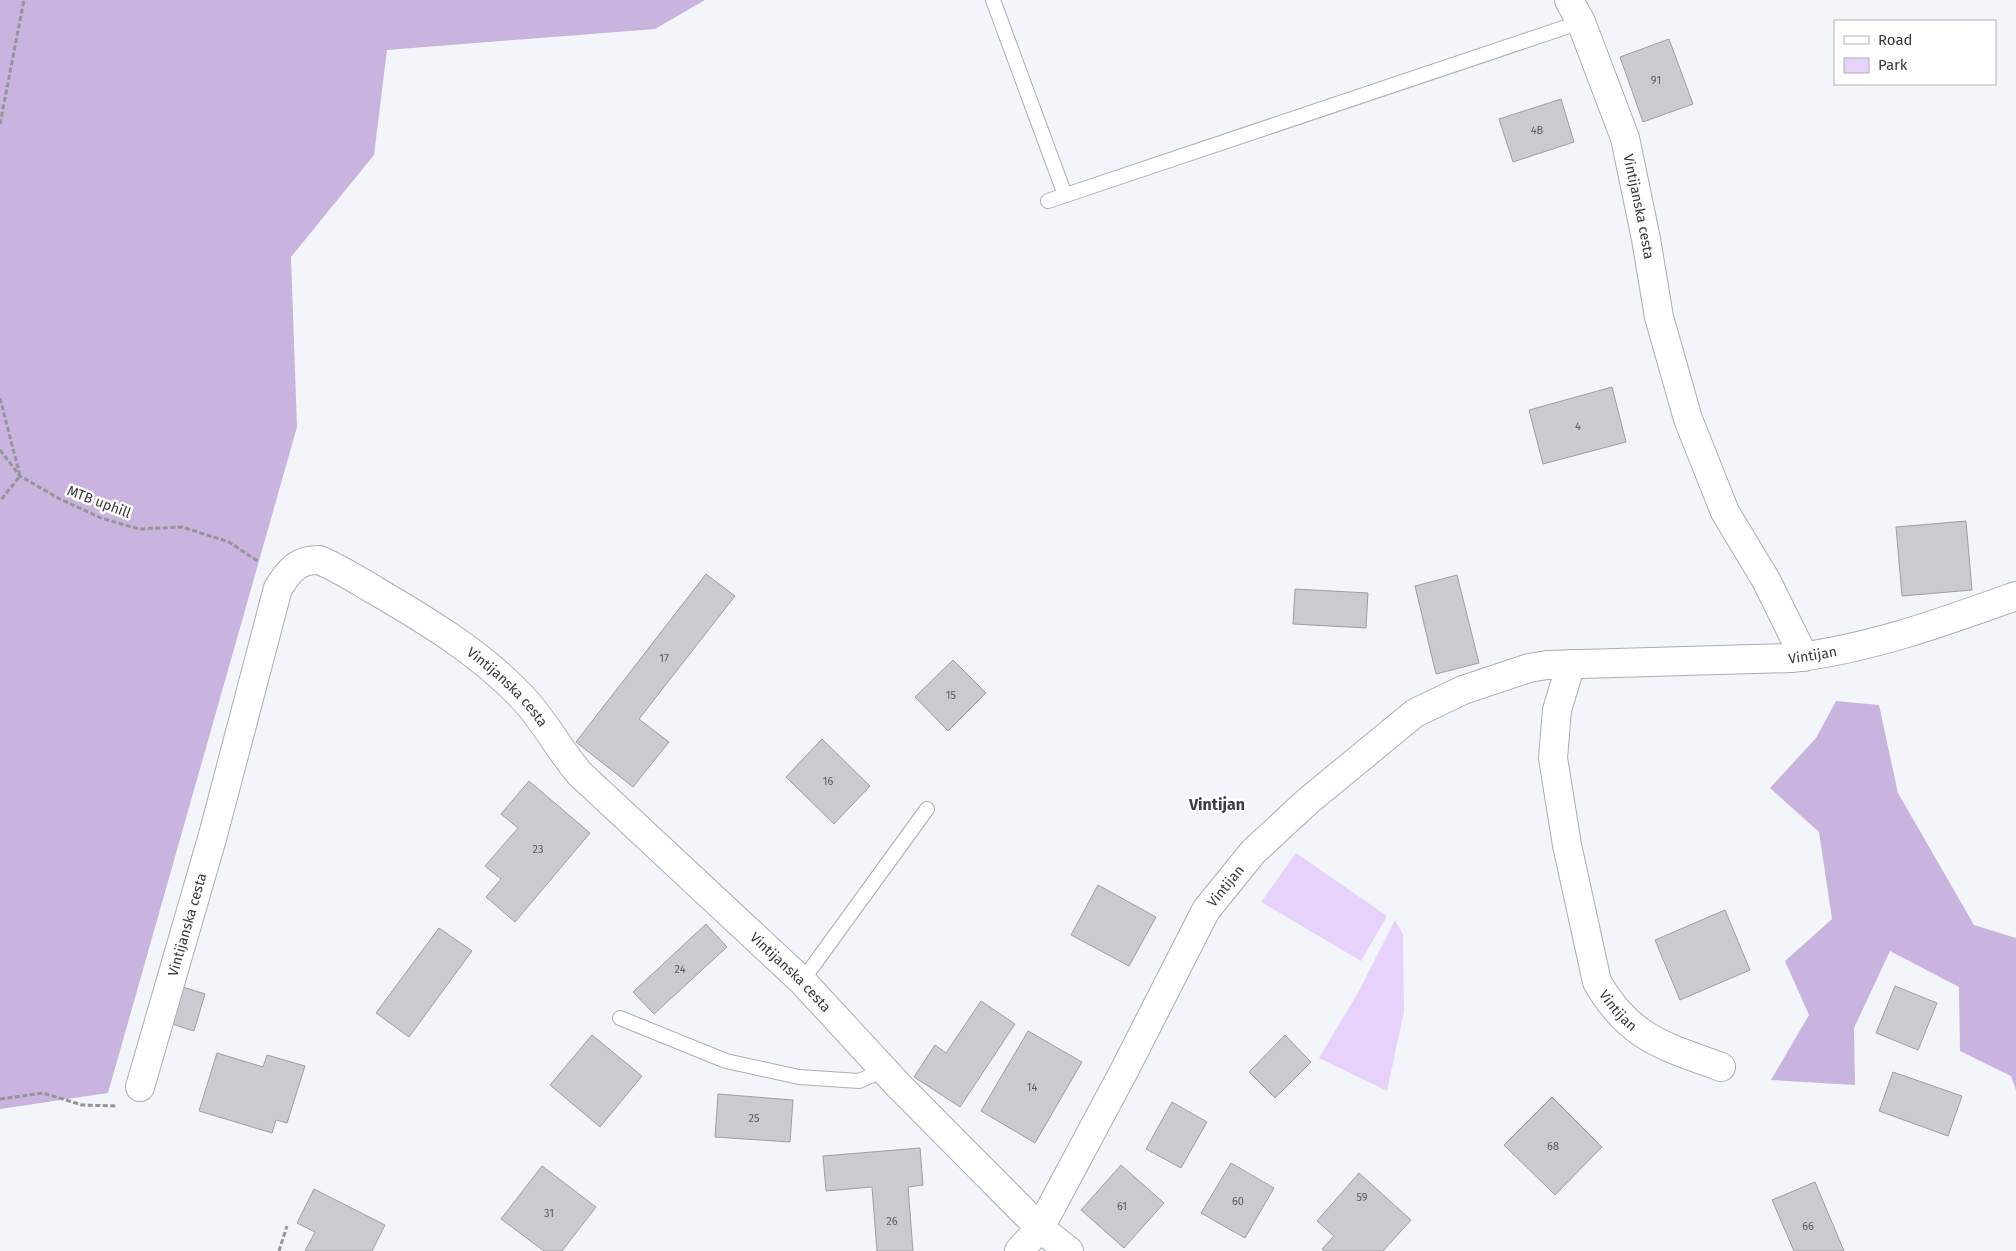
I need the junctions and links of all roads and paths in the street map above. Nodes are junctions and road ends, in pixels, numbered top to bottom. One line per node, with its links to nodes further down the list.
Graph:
1 (24, 0): 4 (path)
2 (993, 0): 5 (lane)
3 (1575, 11): 5 (lane); 13 (street, Vintijanska cesta)
4 (0, 124)
5 (1065, 195): 6 (lane)
6 (1048, 201)
7 (0, 398): 9 (path)
8 (0, 450): 9 (path, MTB uphill)
9 (20, 476): 10 (path); 11 (path, MTB uphill)
10 (0, 502)
11 (260, 563)
12 (2016, 596): 13 (street, Vintijan)
13 (1804, 657): 14 (street, Vintijan)
14 (1571, 664): 18 (street, Vintijan); 23 (street, Vintijan)
15 (927, 809): 16 (lane)
16 (802, 981): 19 (street, Vintijanska cesta); 20 (street, Vintijanska cesta)
17 (620, 1018): 19 (lane)
18 (1721, 1067)
19 (884, 1070): 23 (street, Vintijanska cesta)
20 (140, 1086): 21 (path)
21 (0, 1099)
22 (287, 1226): 24 (path)
23 (1040, 1228): 25 (street, Vintijan); 26 (street, Vintijanska cesta)
24 (279, 1251)
25 (1019, 1251)
26 (1069, 1251)

